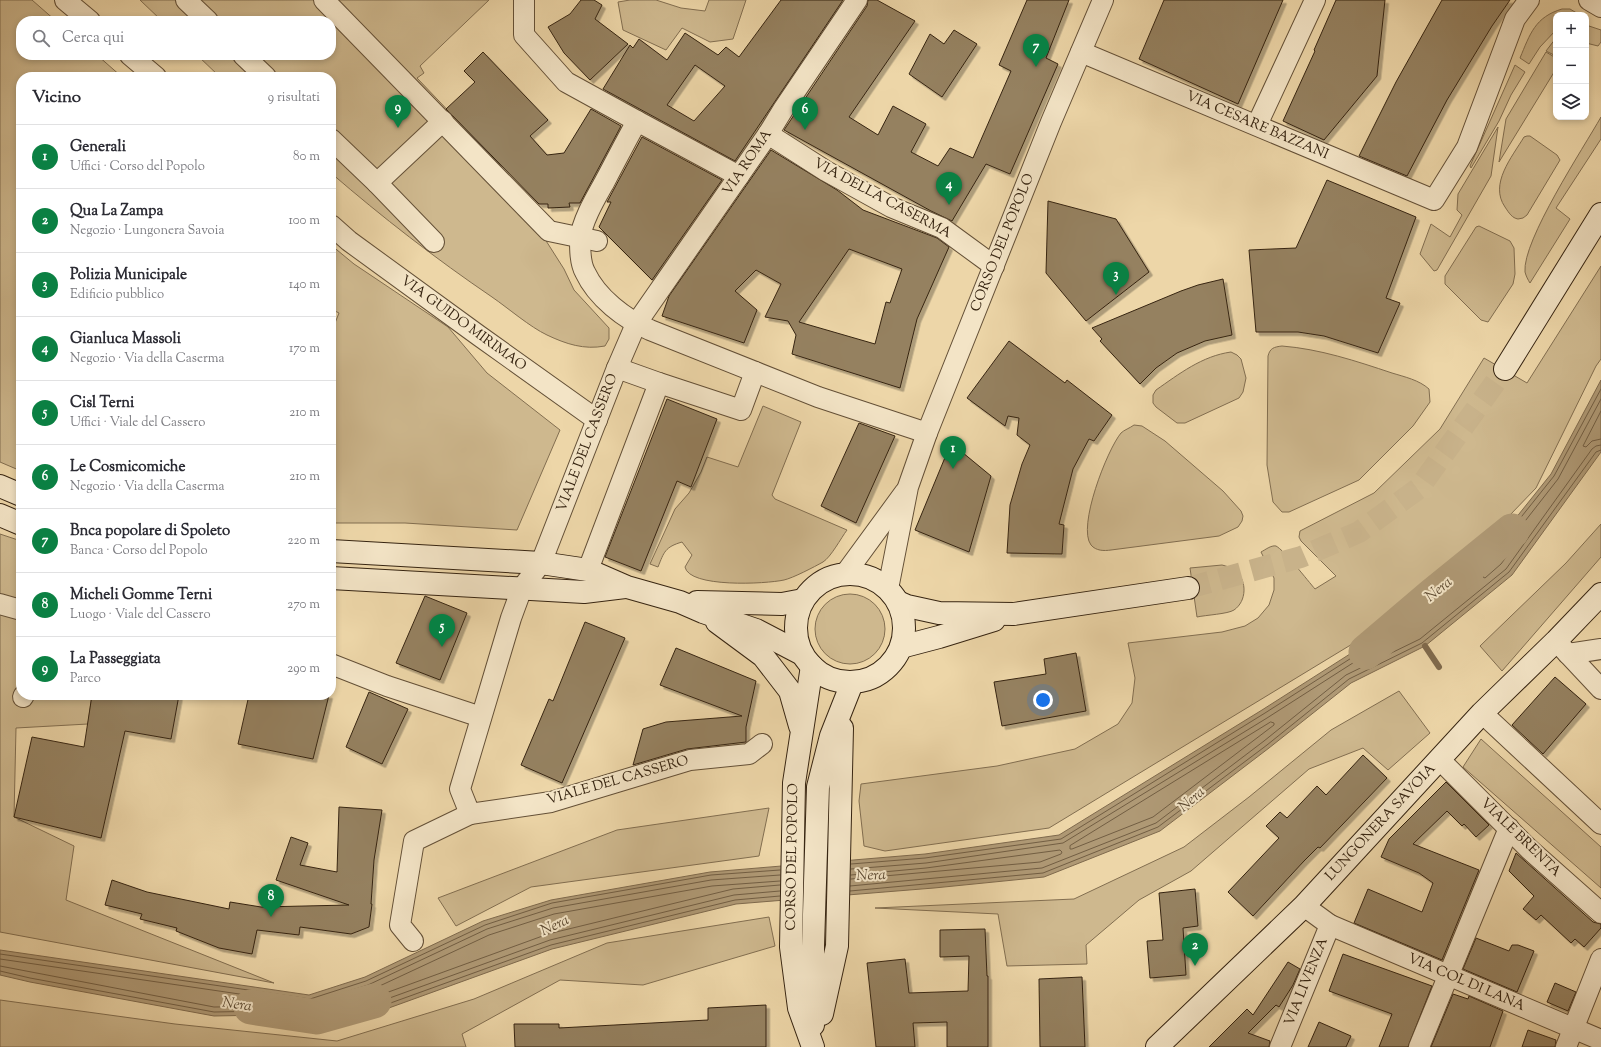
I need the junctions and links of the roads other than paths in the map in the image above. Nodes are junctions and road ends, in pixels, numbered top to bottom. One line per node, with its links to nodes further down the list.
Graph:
1 (65, 0): 11 (street)
2 (324, 0): 18 (street)
3 (524, 0): 19 (street)
4 (857, 0): 21 (street, VIA ROMA)
5 (1103, 0): 13 (street, CORSO DEL POPOLO)
6 (1315, 0): 20 (street)
7 (1529, 0): 20 (street, VIA CESARE BAZZANI)
8 (1589, 0): 10 (street)
9 (188, 1): 12 (street)
10 (1601, 7)
11 (84, 16)
12 (203, 16)
13 (1081, 52): 20 (street, VIA CESARE BAZZANI); 29 (street, CORSO DEL POPOLO)
14 (136, 60): 16 (street)
15 (248, 60): 17 (street)
16 (150, 72)
17 (261, 72)
18 (443, 120): 24 (street); 28 (street)
19 (637, 120): 23 (street); 28 (street)
20 (1257, 125)
21 (768, 134): 23 (street, VIA ROMA); 29 (street, VIA DELLA CASERMA)
22 (336, 144): 24 (street)
23 (738, 176): 30 (street, VIA ROMA)
24 (377, 184): 27 (street)
25 (1601, 214): 32 (street)
26 (336, 229): 35 (street, VIA GUIDO MIRIMAO)
27 (434, 242)
28 (586, 244): 30 (street)
29 (994, 266): 36 (street, CORSO DEL POPOLO)
30 (636, 324): 31 (street, VIALE DEL CASSERO); 33 (street)
31 (617, 368): 34 (street); 35 (street, VIALE DEL CASSERO)
32 (1505, 369)
33 (755, 372): 34 (street); 36 (street)
34 (659, 383): 42 (street)
35 (597, 420): 41 (street, VIALE DEL CASSERO)
36 (927, 433): 37 (street, CORSO DEL POPOLO)
37 (908, 487): 43 (street, CORSO DEL POPOLO); 49 (street, CORSO DEL POPOLO)
38 (0, 515): 39 (street)
39 (16, 522)
40 (336, 551): 41 (street)
41 (541, 563): 42 (street); 46 (street, VIALE DEL CASSERO)
42 (588, 570): 45 (street)
43 (845, 574): 49 (street); 50 (street)
44 (336, 578): 46 (street)
45 (627, 586): 46 (street); 51 (street)
46 (522, 588): 66 (street, VIALE DEL CASSERO)
47 (1188, 588): 55 (street)
48 (1601, 594): 57 (street, LUNGONERA SAVOIA)
49 (893, 596): 55 (street); 56 (street)
50 (803, 600): 51 (street); 59 (street)
51 (680, 602): 54 (street)
52 (0, 604): 53 (street)
53 (16, 609)
54 (703, 612): 59 (street); 67 (street)
55 (1014, 614): 56 (street)
56 (901, 647): 61 (street)
57 (1562, 647): 58 (street); 62 (street); 65 (street, LUNGONERA SAVOIA)
58 (1601, 649)
59 (807, 660): 61 (street); 63 (street, CORSO DEL POPOLO)
60 (336, 666): 66 (street)
61 (851, 682): 64 (street, CORSO DEL POPOLO)
62 (1601, 690)
63 (807, 702): 67 (street, CORSO DEL POPOLO); 70 (street)
64 (842, 708): 70 (street, CORSO DEL POPOLO); 82 (street, CORSO DEL POPOLO)
65 (1482, 713): 69 (street, LUNGONERA SAVOIA); 72 (street)
66 (481, 717): 71 (street, VIALE DEL CASSERO)
67 (801, 732): 82 (street, CORSO DEL POPOLO)
68 (762, 744): 71 (street, VIALE DEL CASSERO)
69 (1440, 760): 73 (street, VIALE BRENTA); 74 (street, LUNGONERA SAVOIA)
70 (818, 787): 82 (street, CORSO DEL POPOLO)
71 (470, 814): 77 (street, VIALE DEL CASSERO)
72 (1601, 824)
73 (1509, 828): 75 (street, VIALE BRENTA); 79 (street)
74 (1304, 906): 76 (street, VIA LIVENZA); 83 (street, LUNGONERA SAVOIA)
75 (1601, 913)
76 (1330, 925): 79 (street, VIA COL DI LANA); 84 (street, VIA LIVENZA)
77 (413, 941)
78 (1601, 959): 80 (street)
79 (1448, 975): 80 (street, VIA COL DI LANA); 85 (street)
80 (1574, 1029): 81 (street, VIA COL DI LANA); 86 (street)
81 (1601, 1040)
82 (813, 1047)
83 (1157, 1047)
84 (1280, 1047)
85 (1419, 1047)
86 (1566, 1047)

